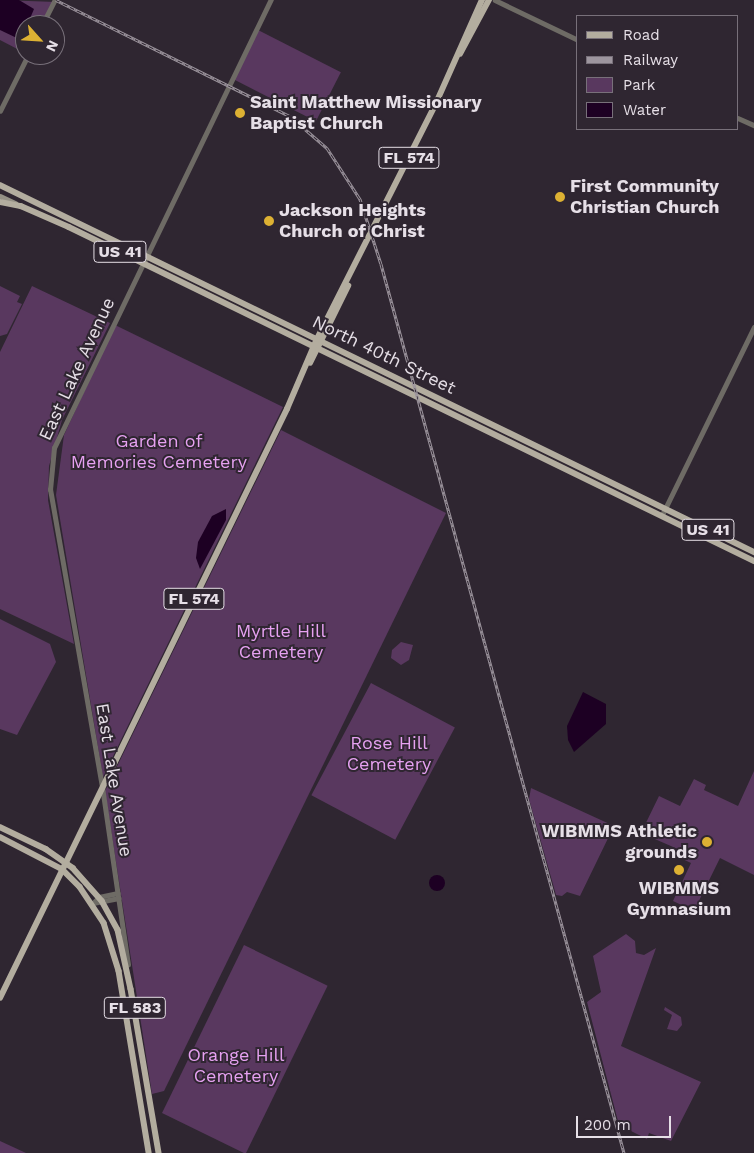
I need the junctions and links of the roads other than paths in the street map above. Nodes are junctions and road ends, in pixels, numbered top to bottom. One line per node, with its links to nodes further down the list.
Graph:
1 (55, 0): 6 (street)
2 (271, 0): 17 (street, East Lake Avenue)
3 (482, 0): 8 (main road, FL 574)
4 (489, 0): 8 (main road, FL 574)
5 (495, 0): 7 (street)
6 (47, 15)
7 (576, 39)
8 (455, 62): 20 (main road, FL 574)
9 (23, 65): 10 (street)
10 (0, 111)
11 (739, 118): 12 (street)
12 (754, 126)
13 (0, 185): 17 (main road, North 40th Street / US 41)
14 (0, 196): 16 (main road, North 40th Street)
15 (0, 202): 16 (main road, US 41)
16 (21, 206): 18 (main road, North 40th Street / US 41)
17 (146, 256): 18 (street, East Lake Avenue); 20 (main road, North 40th Street / US 41)
18 (142, 262): 21 (main road, North 40th Street / US 41); 26 (street, East Lake Avenue)
19 (754, 327): 22 (street)
20 (320, 340): 21 (main road, FL 574); 22 (main road, North 40th Street / US 41)
21 (316, 347): 23 (main road, North 40th Street / US 41); 26 (main road, FL 574)
22 (665, 509): 23 (street); 24 (main road, North 40th Street / US 41)
23 (662, 515): 25 (main road, North 40th Street / US 41)
24 (754, 552)
25 (754, 560)
26 (102, 787): 29 (main road, FL 574); 31 (street, East Lake Avenue)
27 (0, 827): 29 (main road, FL 583)
28 (0, 837): 30 (main road, FL 583)
29 (65, 862): 30 (main road, FL 574); 32 (main road, FL 583)
30 (62, 870): 33 (main road, FL 583); 35 (main road, FL 574)
31 (118, 896): 32 (street); 34 (street, East Lake Avenue)
32 (101, 899): 33 (street); 34 (main road, FL 583)
33 (93, 904): 36 (main road, FL 583)
34 (131, 989): 37 (main road, FL 583)
35 (0, 998)
36 (125, 1004): 37 (main road); 38 (main road, FL 583)
37 (142, 1048): 39 (main road, FL 583)
38 (150, 1153)
39 (158, 1153)

